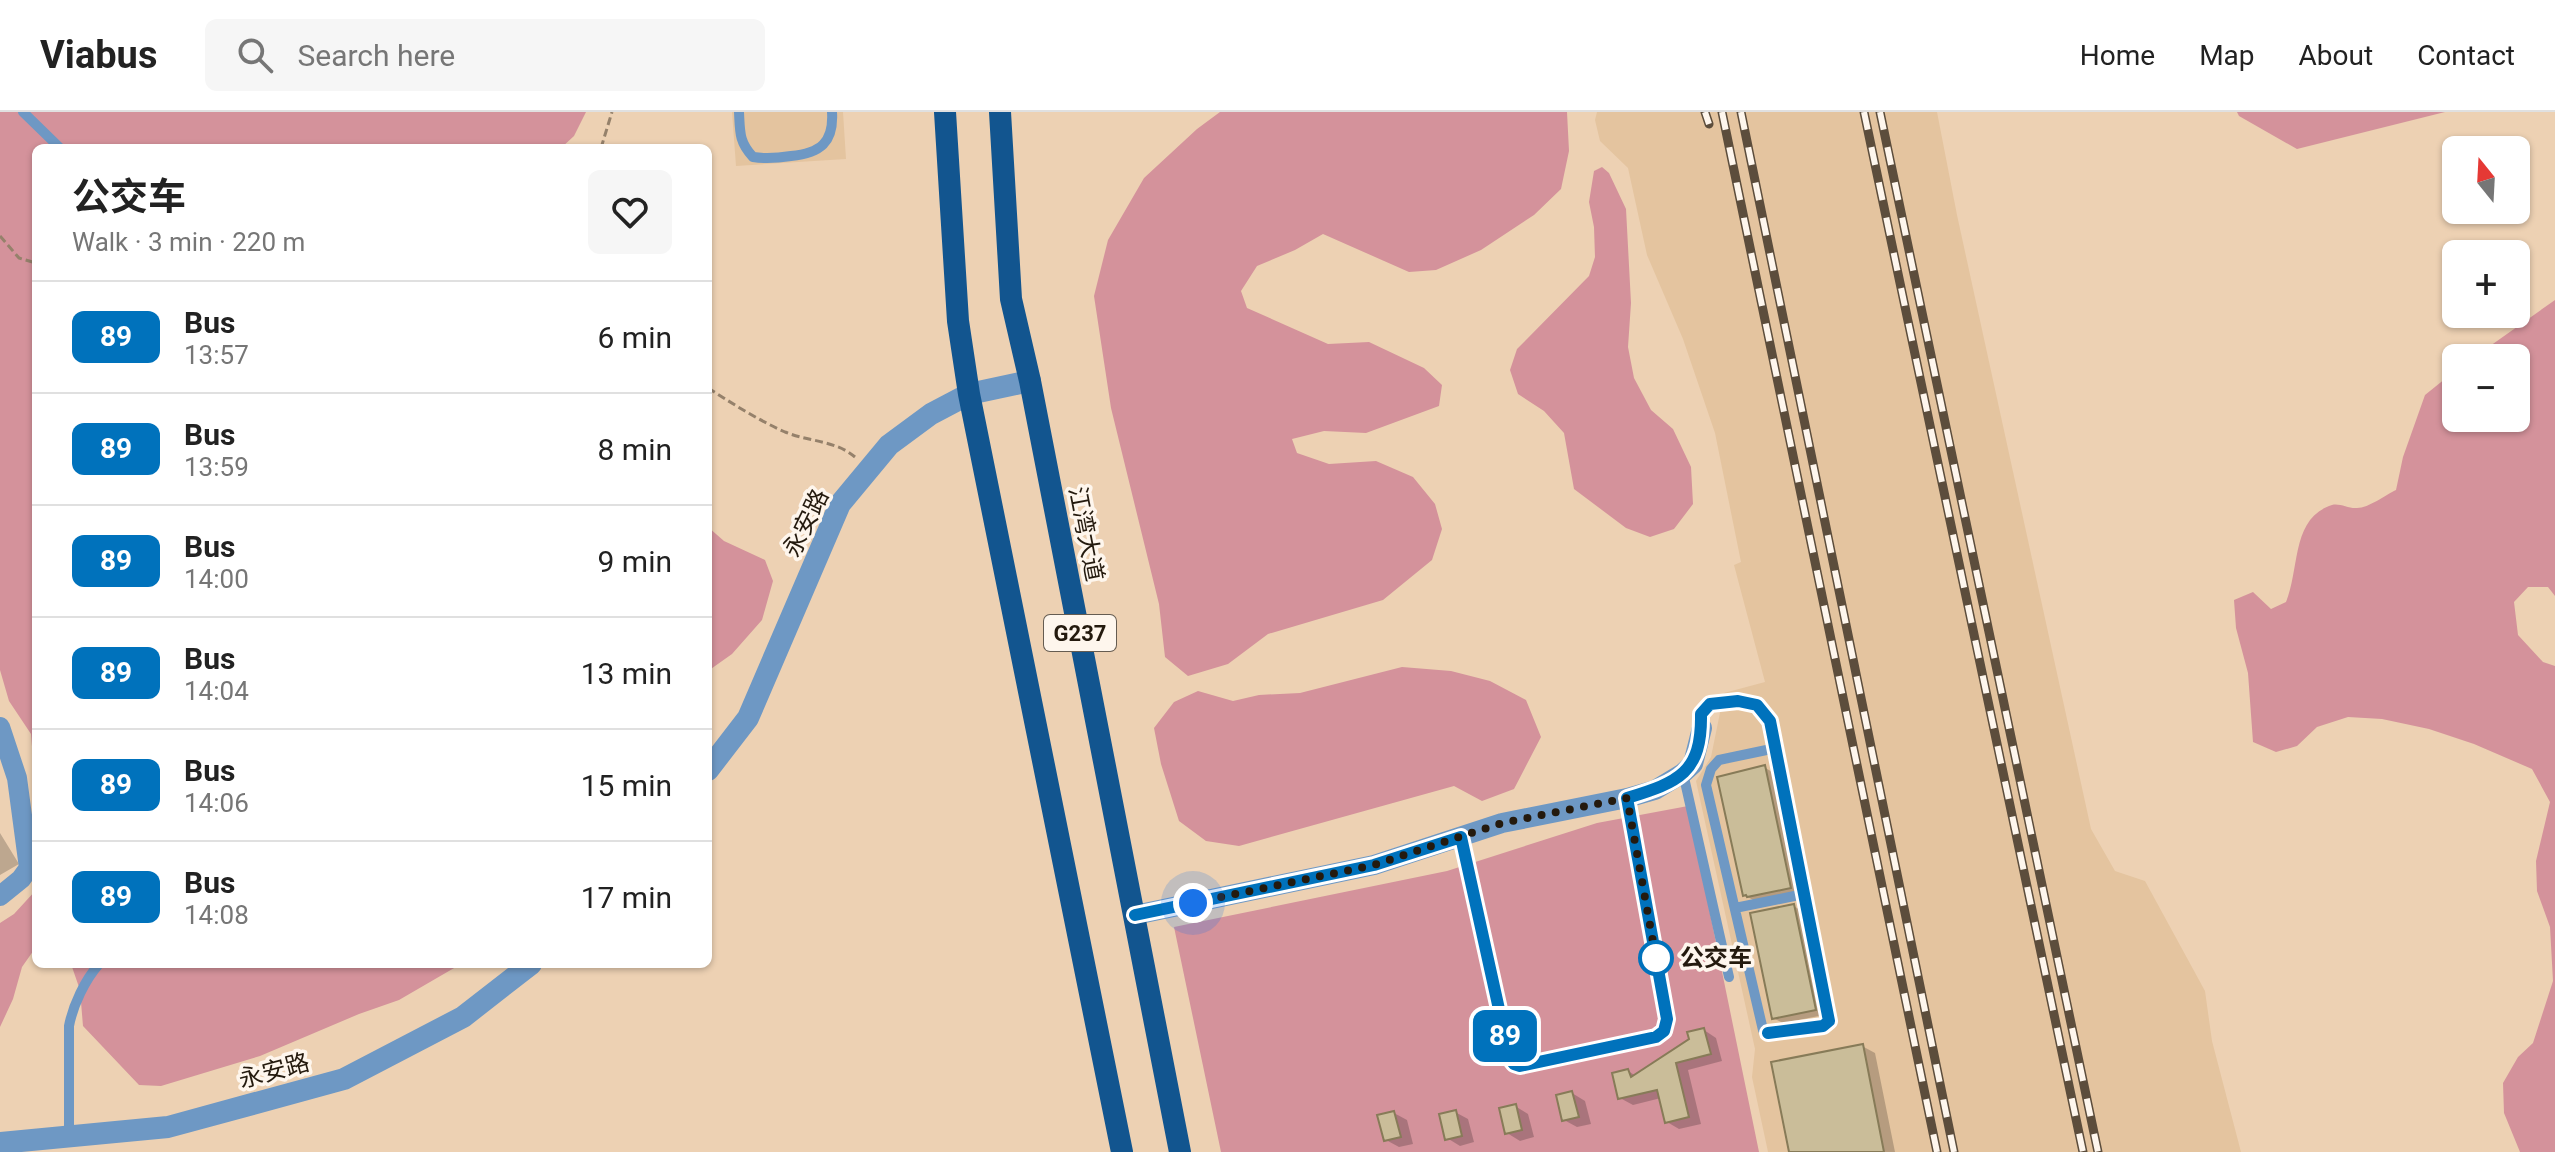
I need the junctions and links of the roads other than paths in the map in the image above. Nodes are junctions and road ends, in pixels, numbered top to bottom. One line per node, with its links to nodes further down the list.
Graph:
1 (23, 112): 6 (lane)
2 (739, 112): 3 (lane)
3 (832, 112)
4 (945, 112): 8 (highway, G237)
5 (1000, 112): 7 (highway, 江湾大道 / G237)
6 (56, 144)
7 (1030, 381): 8 (street, 永安路); 19 (highway, 江湾大道 / G237)
8 (969, 394): 12 (street, 永安路); 25 (highway, G237)
9 (0, 727): 17 (street)
10 (1702, 728): 11 (lane); 13 (street)
11 (1776, 748): 16 (lane); 18 (lane)
12 (712, 765)
13 (1683, 773): 14 (street); 22 (lane)
14 (1627, 798): 15 (street); 15 (lane)
15 (1461, 837): 19 (street)
16 (1804, 894): 18 (lane); 18 (lane)
17 (0, 896)
18 (1735, 908)
19 (1135, 915): 26 (highway, 江湾大道 / G237)
20 (97, 968): 23 (lane)
21 (526, 968): 23 (street, 永安路)
22 (1729, 977)
23 (69, 1136): 24 (street, 永安路)
24 (0, 1143)
25 (1122, 1152)
26 (1180, 1152)

